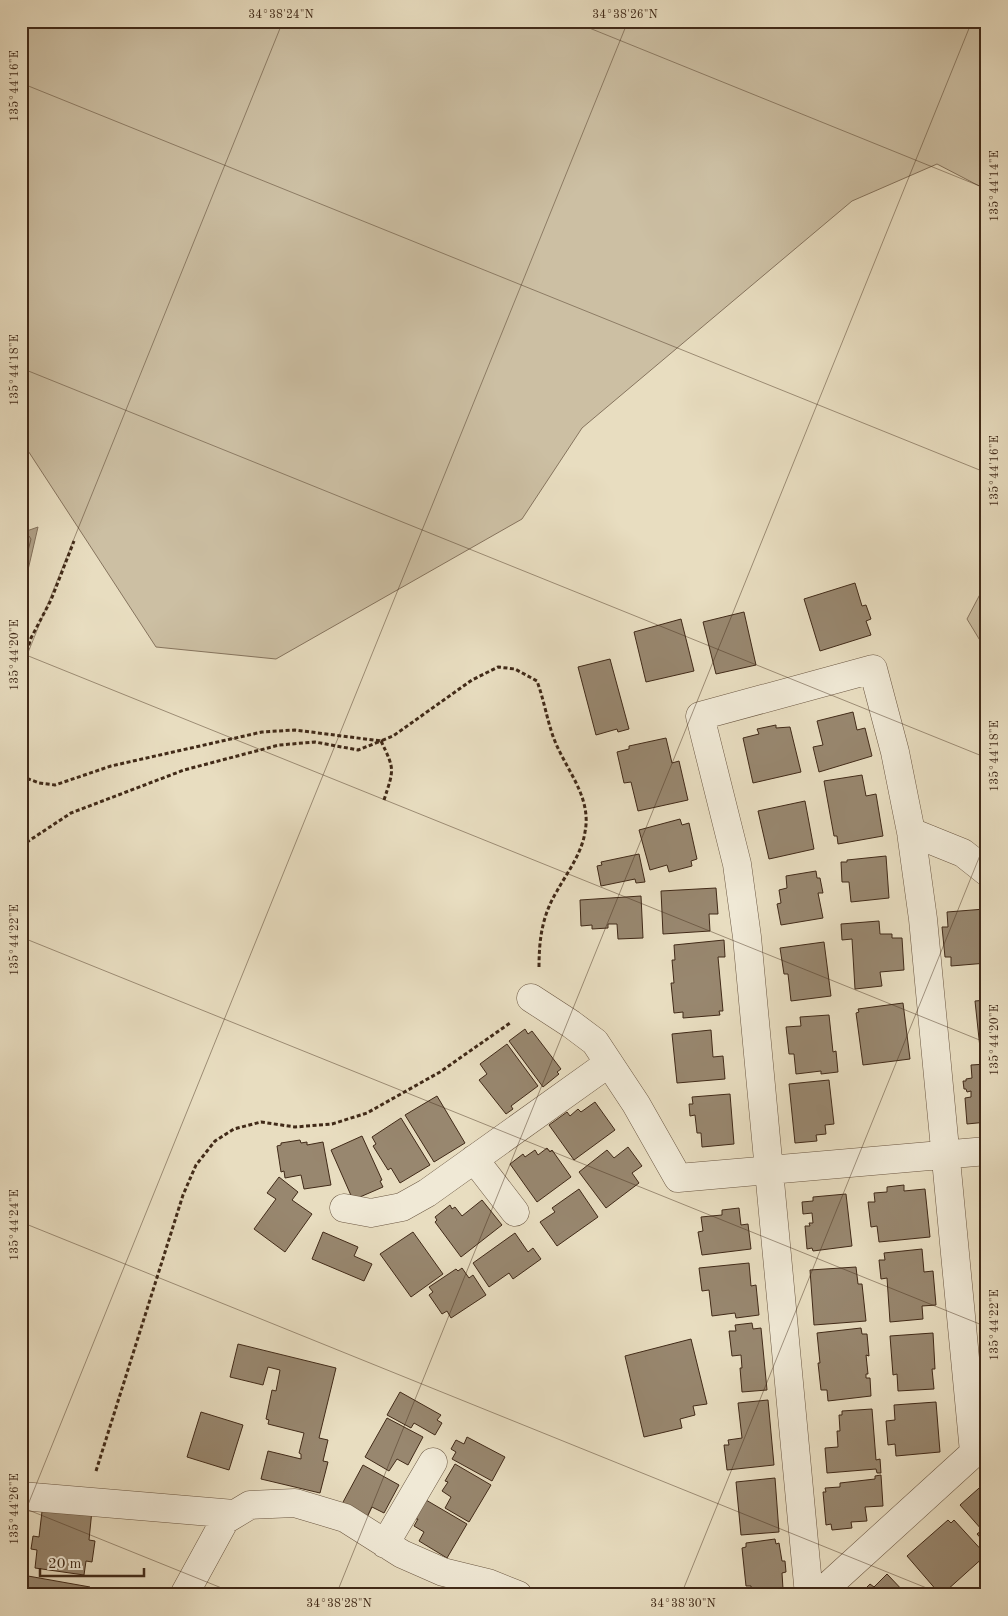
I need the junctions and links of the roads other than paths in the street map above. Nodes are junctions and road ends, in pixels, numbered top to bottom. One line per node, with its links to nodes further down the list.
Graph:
1 (911, 832): 2 (street); 6 (street); 8 (street)
2 (987, 872)
3 (531, 998): 4 (street)
4 (609, 1063): 7 (street); 8 (street)
5 (987, 1151): 6 (street)
6 (946, 1155): 8 (street); 11 (street)
7 (474, 1159): 9 (street); 10 (street)
8 (769, 1170): 18 (street)
9 (344, 1208)
10 (515, 1212)
11 (981, 1446): 19 (street)
12 (434, 1462): 15 (street)
13 (21, 1496): 14 (street)
14 (234, 1514): 15 (street); 16 (street)
15 (386, 1544): 17 (street)
16 (184, 1595)
17 (518, 1595)
18 (809, 1595)
19 (818, 1595)

